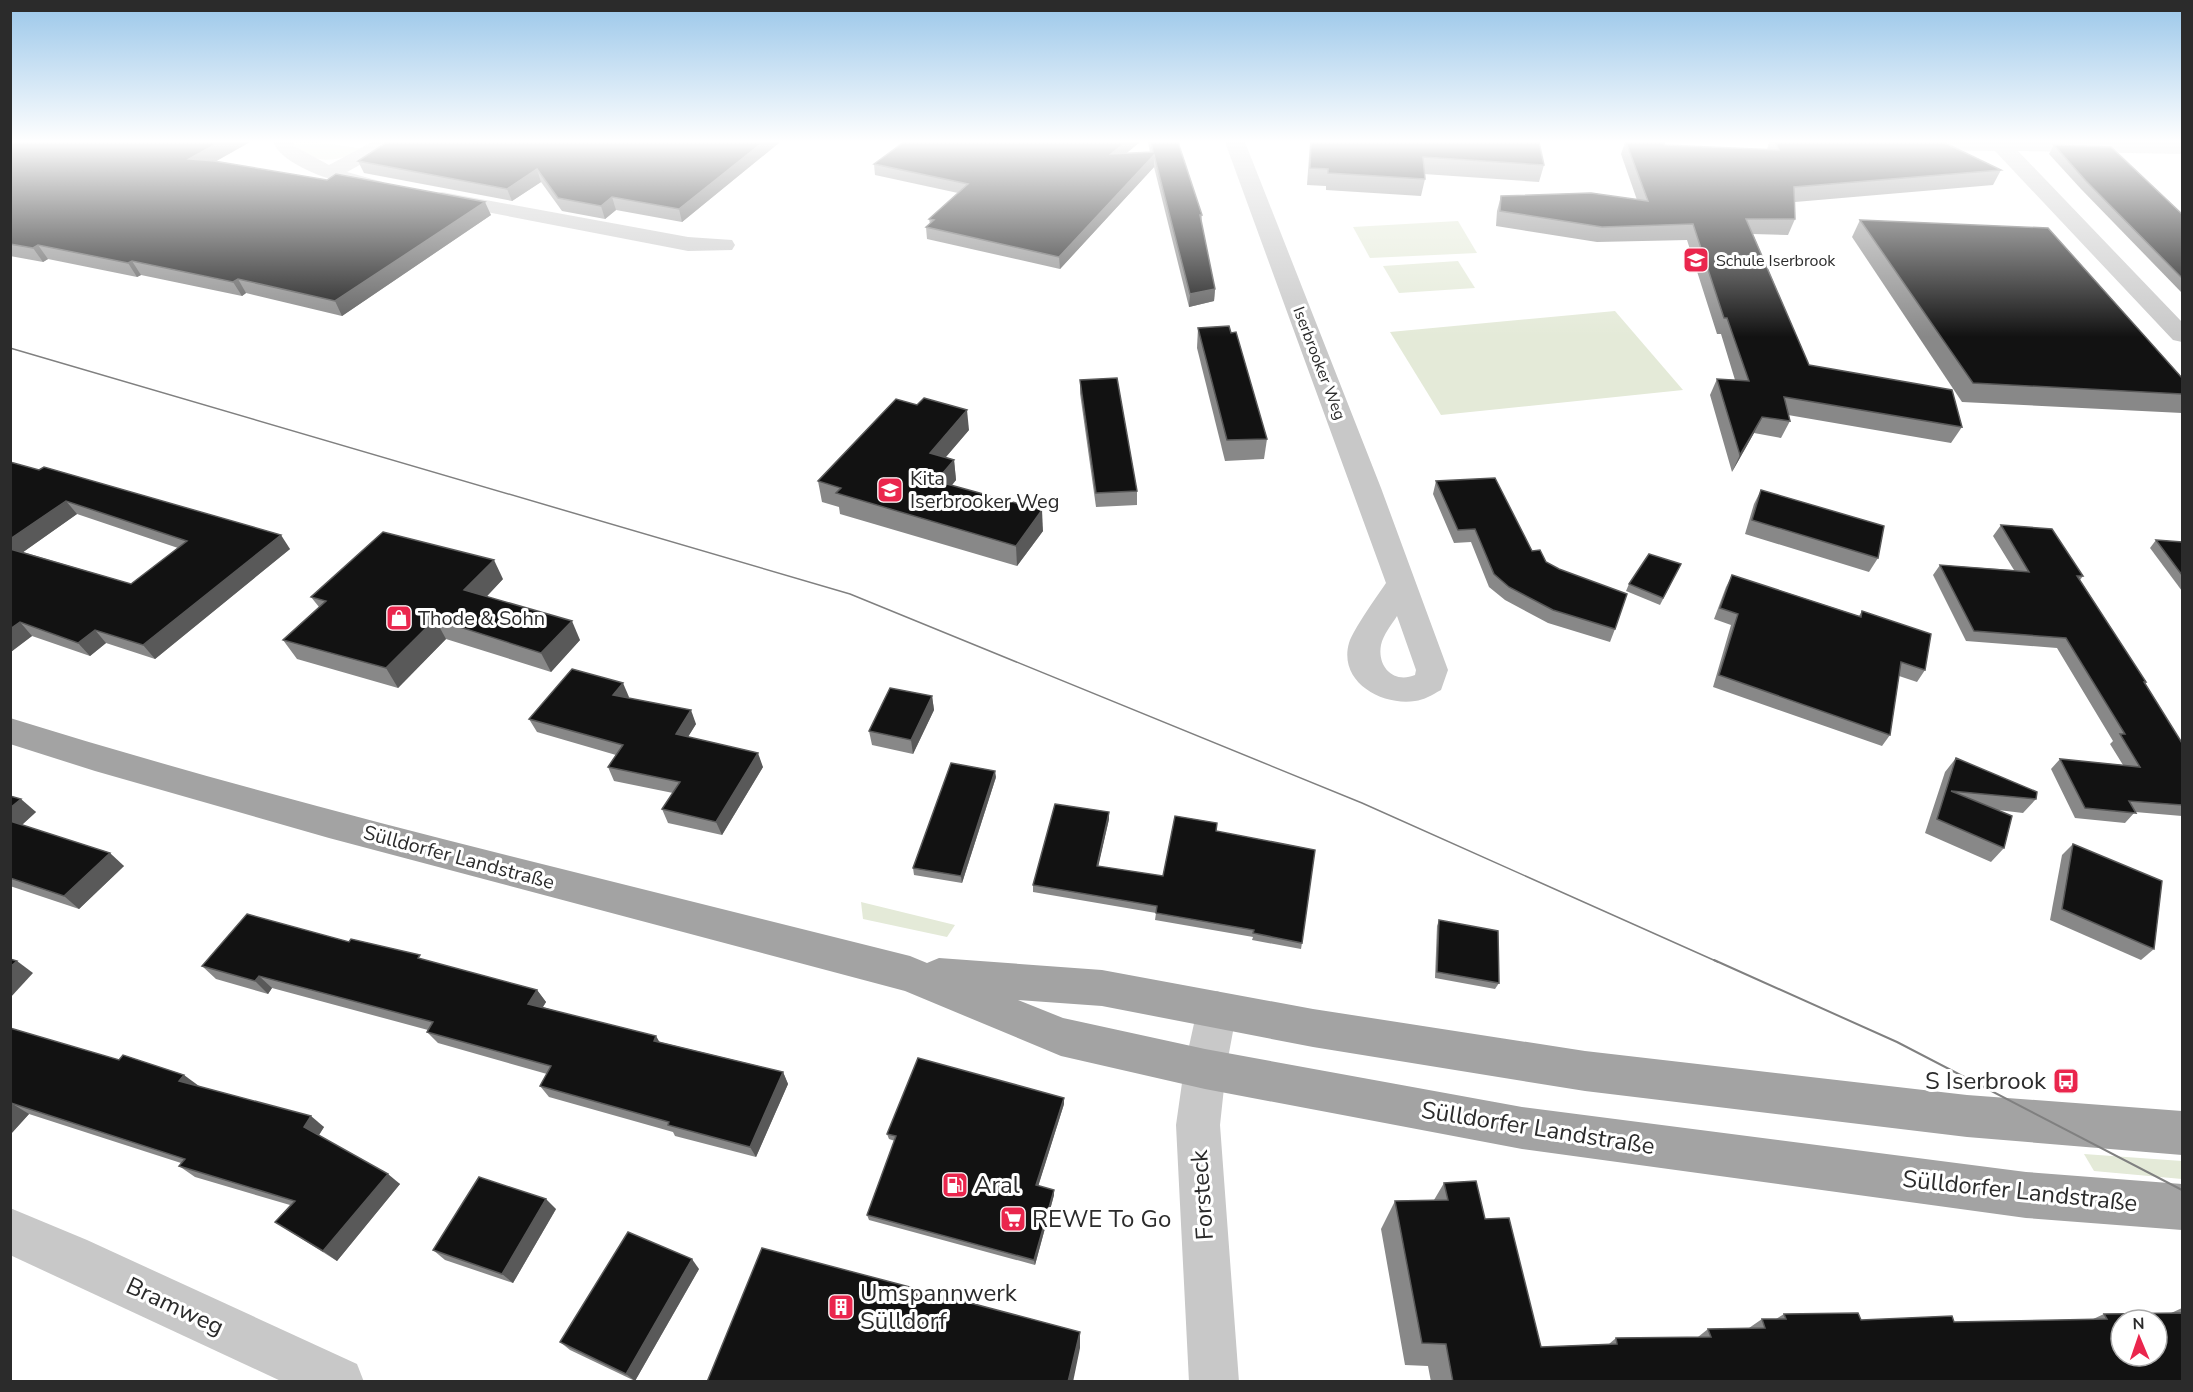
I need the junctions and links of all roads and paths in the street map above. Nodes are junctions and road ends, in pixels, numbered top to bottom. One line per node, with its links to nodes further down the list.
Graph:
1 (491, 207): 4 (street)
2 (1260, 207): 6 (street, Iserbrooker Weg)
3 (2060, 207): 5 (street)
4 (724, 244)
5 (2182, 335)
6 (1400, 585)
7 (10, 731): 8 (main road, Sülldorfer Landstraße)
8 (910, 974): 9 (main road, Sülldorfer Landstraße); 10 (main road, Sülldorfer Landstraße)
9 (1216, 1010): 10 (street, Forsteck); 11 (main road, Sülldorfer Landstraße)
10 (1205, 1069): 12 (main road, Sülldorfer Landstraße); 15 (street, Forsteck)
11 (2182, 1133)
12 (2182, 1208)
13 (10, 1231): 14 (street, Bramweg)
14 (339, 1382)
15 (1214, 1382)

